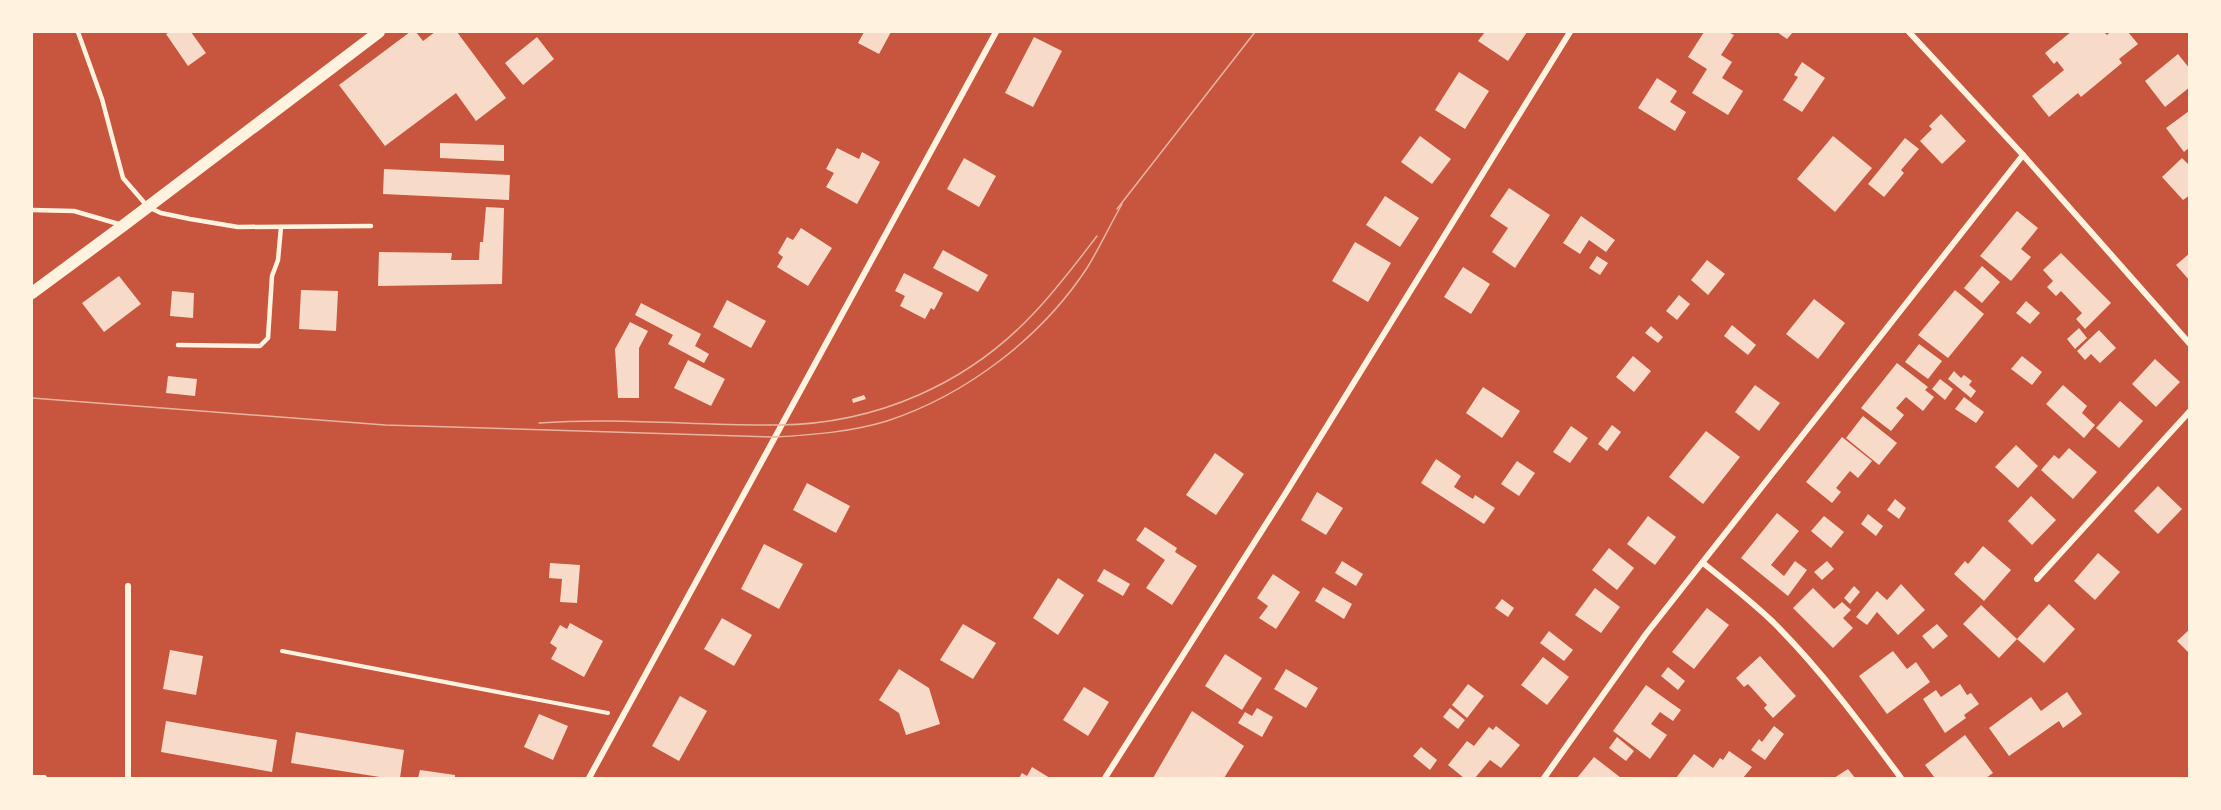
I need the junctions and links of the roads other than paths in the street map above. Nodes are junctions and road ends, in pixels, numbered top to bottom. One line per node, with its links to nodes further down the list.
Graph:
1 (78, 32): 7 (lane)
2 (379, 32): 7 (main road)
3 (996, 32): 22 (street)
4 (1570, 32): 23 (street)
5 (1909, 32): 6 (street)
6 (2023, 155): 13 (street); 16 (street)
7 (148, 207): 9 (main road); 11 (lane)
8 (32, 210): 9 (lane)
9 (124, 225): 12 (main road)
10 (371, 226): 11 (lane)
11 (281, 227): 14 (lane)
12 (32, 293)
13 (2190, 344)
14 (178, 345)
15 (2190, 411): 17 (street)
16 (1703, 563): 24 (street); 25 (street)
17 (2037, 579)
18 (128, 586): 21 (street)
19 (32, 777): 20 (street)
20 (44, 778)
21 (128, 778)
22 (589, 778)
23 (1105, 778)
24 (1544, 778)
25 (1901, 778)

